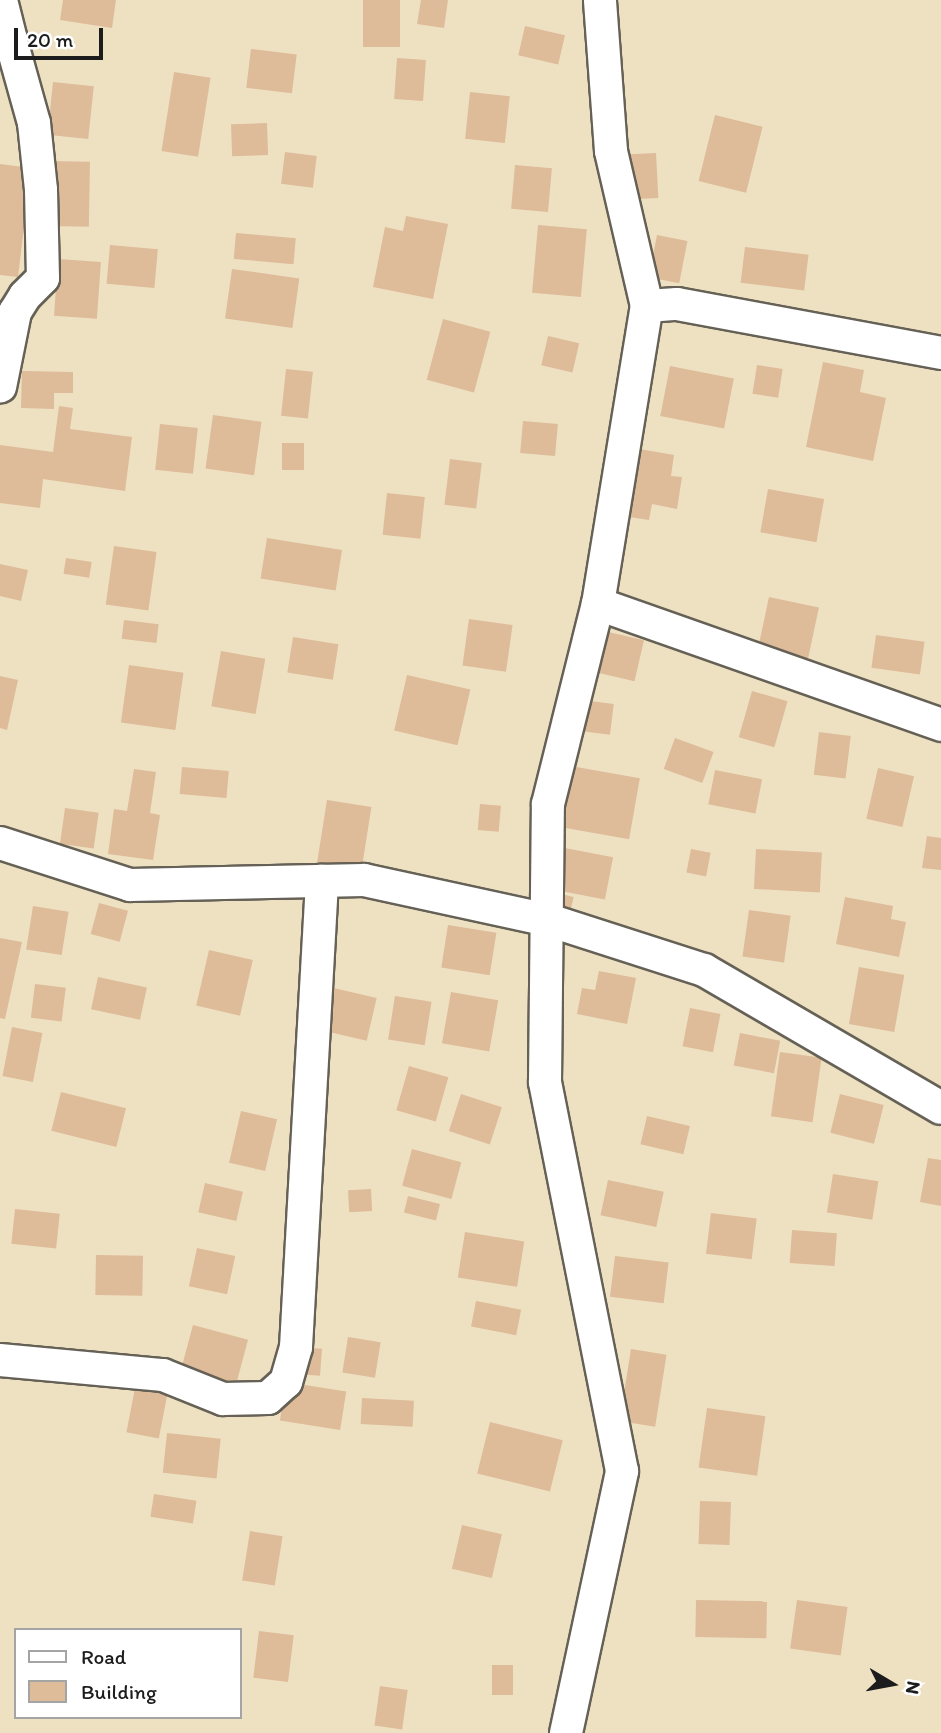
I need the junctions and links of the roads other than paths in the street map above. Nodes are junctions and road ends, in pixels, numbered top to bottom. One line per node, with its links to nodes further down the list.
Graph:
1 (1, 0): 3 (street)
2 (600, 0): 4 (street)
3 (5, 37): 6 (street)
4 (647, 306): 5 (street); 7 (street)
5 (941, 353)
6 (0, 387)
7 (598, 604): 8 (street); 11 (street)
8 (941, 725)
9 (0, 843): 10 (street)
10 (322, 881): 11 (street); 13 (street)
11 (548, 920): 12 (street); 14 (street)
12 (941, 1108)
13 (0, 1360)
14 (566, 1733)

